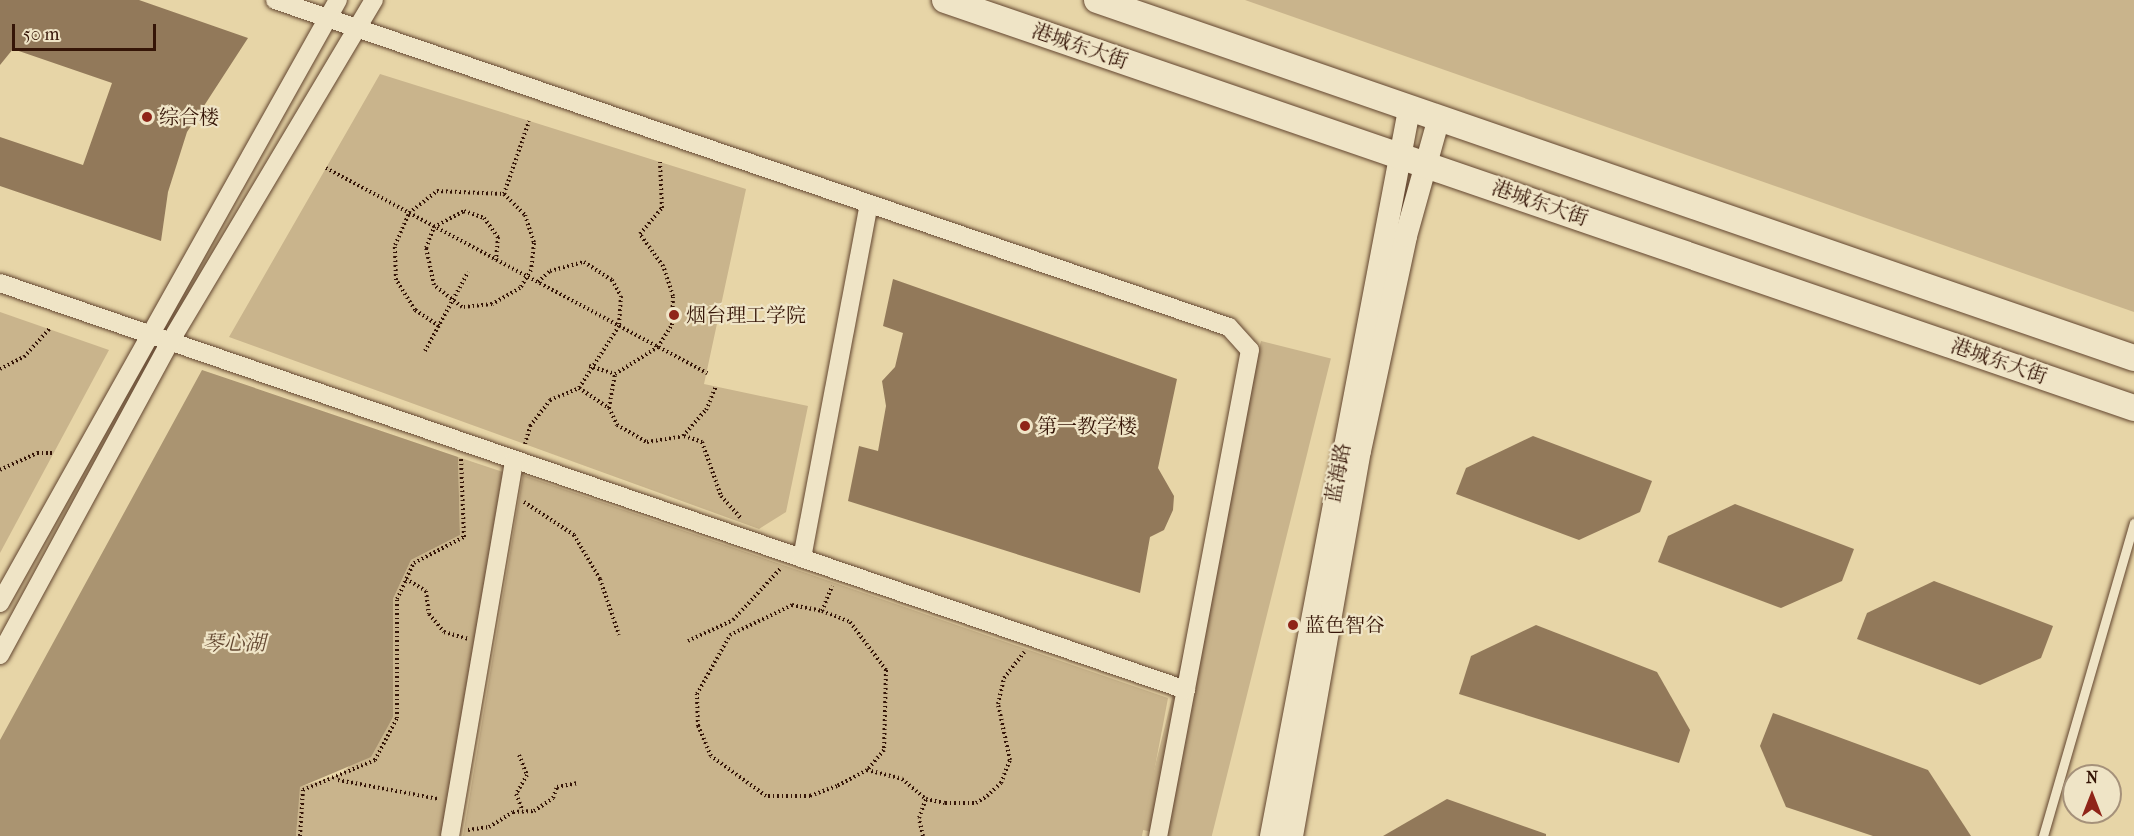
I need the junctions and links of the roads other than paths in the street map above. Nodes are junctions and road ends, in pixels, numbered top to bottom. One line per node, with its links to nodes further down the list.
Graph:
1 (275, 0): 6 (street)
2 (338, 0): 6 (street)
3 (374, 0): 7 (street)
4 (945, 0): 10 (main road, 港城东大街)
5 (1096, 0): 8 (main road)
6 (331, 19): 7 (street); 14 (street)
7 (359, 28): 12 (street); 15 (street)
8 (1408, 110): 9 (main road); 10 (street, 蓝海路)
9 (1438, 118): 11 (street, 蓝海路); 16 (main road)
10 (1396, 155): 11 (main road, 港城东大街); 26 (street, 蓝海路)
11 (1427, 164): 17 (main road, 港城东大街); 27 (street, 蓝海路)
12 (869, 204): 20 (street); 23 (street)
13 (0, 283): 14 (street)
14 (147, 334): 15 (street); 21 (street)
15 (170, 342): 18 (street); 22 (street)
16 (2134, 358)
17 (2134, 408)
18 (514, 460): 20 (street); 24 (street)
19 (2134, 523): 28 (lane)
20 (802, 558): 23 (street)
21 (0, 603)
22 (0, 655)
23 (1186, 690): 25 (street)
24 (457, 833)
25 (1158, 836)
26 (1271, 836)
27 (1292, 836)
28 (2043, 836)

